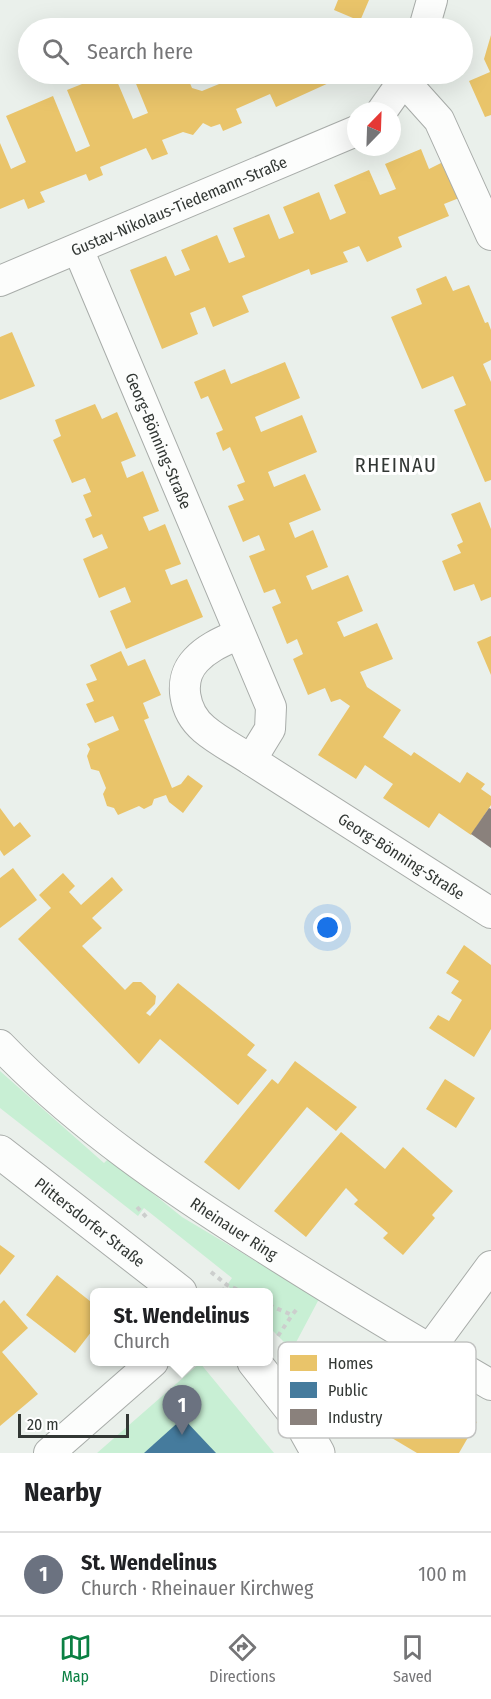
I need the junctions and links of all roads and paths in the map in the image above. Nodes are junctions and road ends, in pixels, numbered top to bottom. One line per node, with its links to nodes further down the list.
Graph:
1 (432, 0): 2 (street)
2 (427, 18)
3 (401, 84): 5 (street)
4 (411, 84): 7 (street)
5 (388, 102)
6 (347, 136): 8 (street, Gustav-Nikolaus-Tiedemann-Straße)
7 (491, 235)
8 (78, 249): 9 (street, Gustav-Nikolaus-Tiedemann-Straße); 10 (street, Georg-Bönning-Straße)
9 (0, 281)
10 (239, 634): 11 (street, Georg-Bönning-Straße); 11 (street, Georg-Bönning-Straße)
11 (251, 760): 12 (street, Georg-Bönning-Straße)
12 (491, 913)
13 (0, 1045): 19 (street, Rheinauer Ring)
14 (0, 1152): 16 (street, Plittersdorfer Straße)
15 (491, 1266): 20 (street)
16 (174, 1288)
17 (292, 1315): 18 (path)
18 (278, 1336)
19 (416, 1342)
20 (435, 1342)
21 (148, 1366): 27 (street)
22 (257, 1366): 25 (street)
23 (476, 1376): 24 (street, Rheinauer Ring)
24 (491, 1384)
25 (278, 1392)
26 (310, 1438): 28 (street)
27 (49, 1453)
28 (318, 1453)

